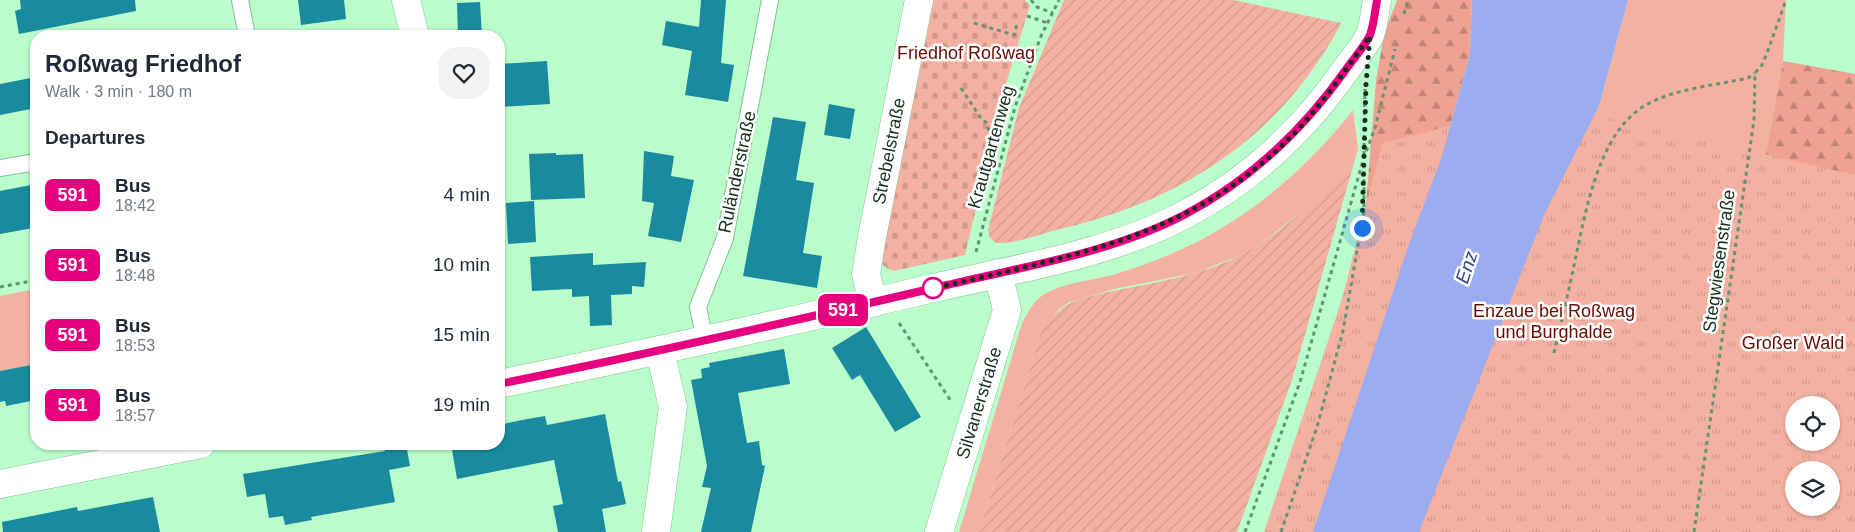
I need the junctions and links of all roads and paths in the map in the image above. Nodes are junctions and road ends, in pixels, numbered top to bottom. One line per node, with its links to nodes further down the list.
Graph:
1 (240, 0): 16 (lane)
2 (406, 0): 17 (street)
3 (770, 0): 30 (lane, Ruländerstraße)
4 (920, 0): 29 (street, Strebelstraße)
5 (1031, 0): 10 (path)
6 (1058, 0): 10 (path, Krautgartenweg)
7 (1377, 0): 26 (street)
8 (1408, 0): 12 (path)
9 (1786, 0): 19 (path, Stegwiesenstraße)
10 (1053, 12): 14 (path, Krautgartenweg)
11 (1027, 16): 14 (path)
12 (1403, 18)
13 (974, 23): 15 (path)
14 (1048, 23): 26 (path, Krautgartenweg)
15 (1018, 24)
16 (246, 30)
17 (414, 30)
18 (1396, 46): 23 (path)
19 (1755, 73): 32 (path); 41 (path, Stegwiesenstraße)
20 (1366, 84): 23 (path)
21 (961, 88): 22 (path)
22 (989, 131)
23 (1364, 157): 39 (path); 40 (path)
24 (30, 163): 25 (lane)
25 (0, 168)
26 (989, 275): 29 (street); 34 (street, Silvanerstraße)
27 (30, 281): 28 (path)
28 (0, 287)
29 (881, 301): 30 (street); 34 (path)
30 (705, 341): 31 (street)
31 (660, 351): 33 (street); 37 (street)
32 (1554, 353)
33 (505, 376)
34 (976, 416): 38 (street, Silvanerstraße)
35 (171, 450): 36 (street)
36 (0, 484)
37 (656, 532)
38 (939, 532)
39 (1246, 532)
40 (1280, 532)
41 (1694, 532)

